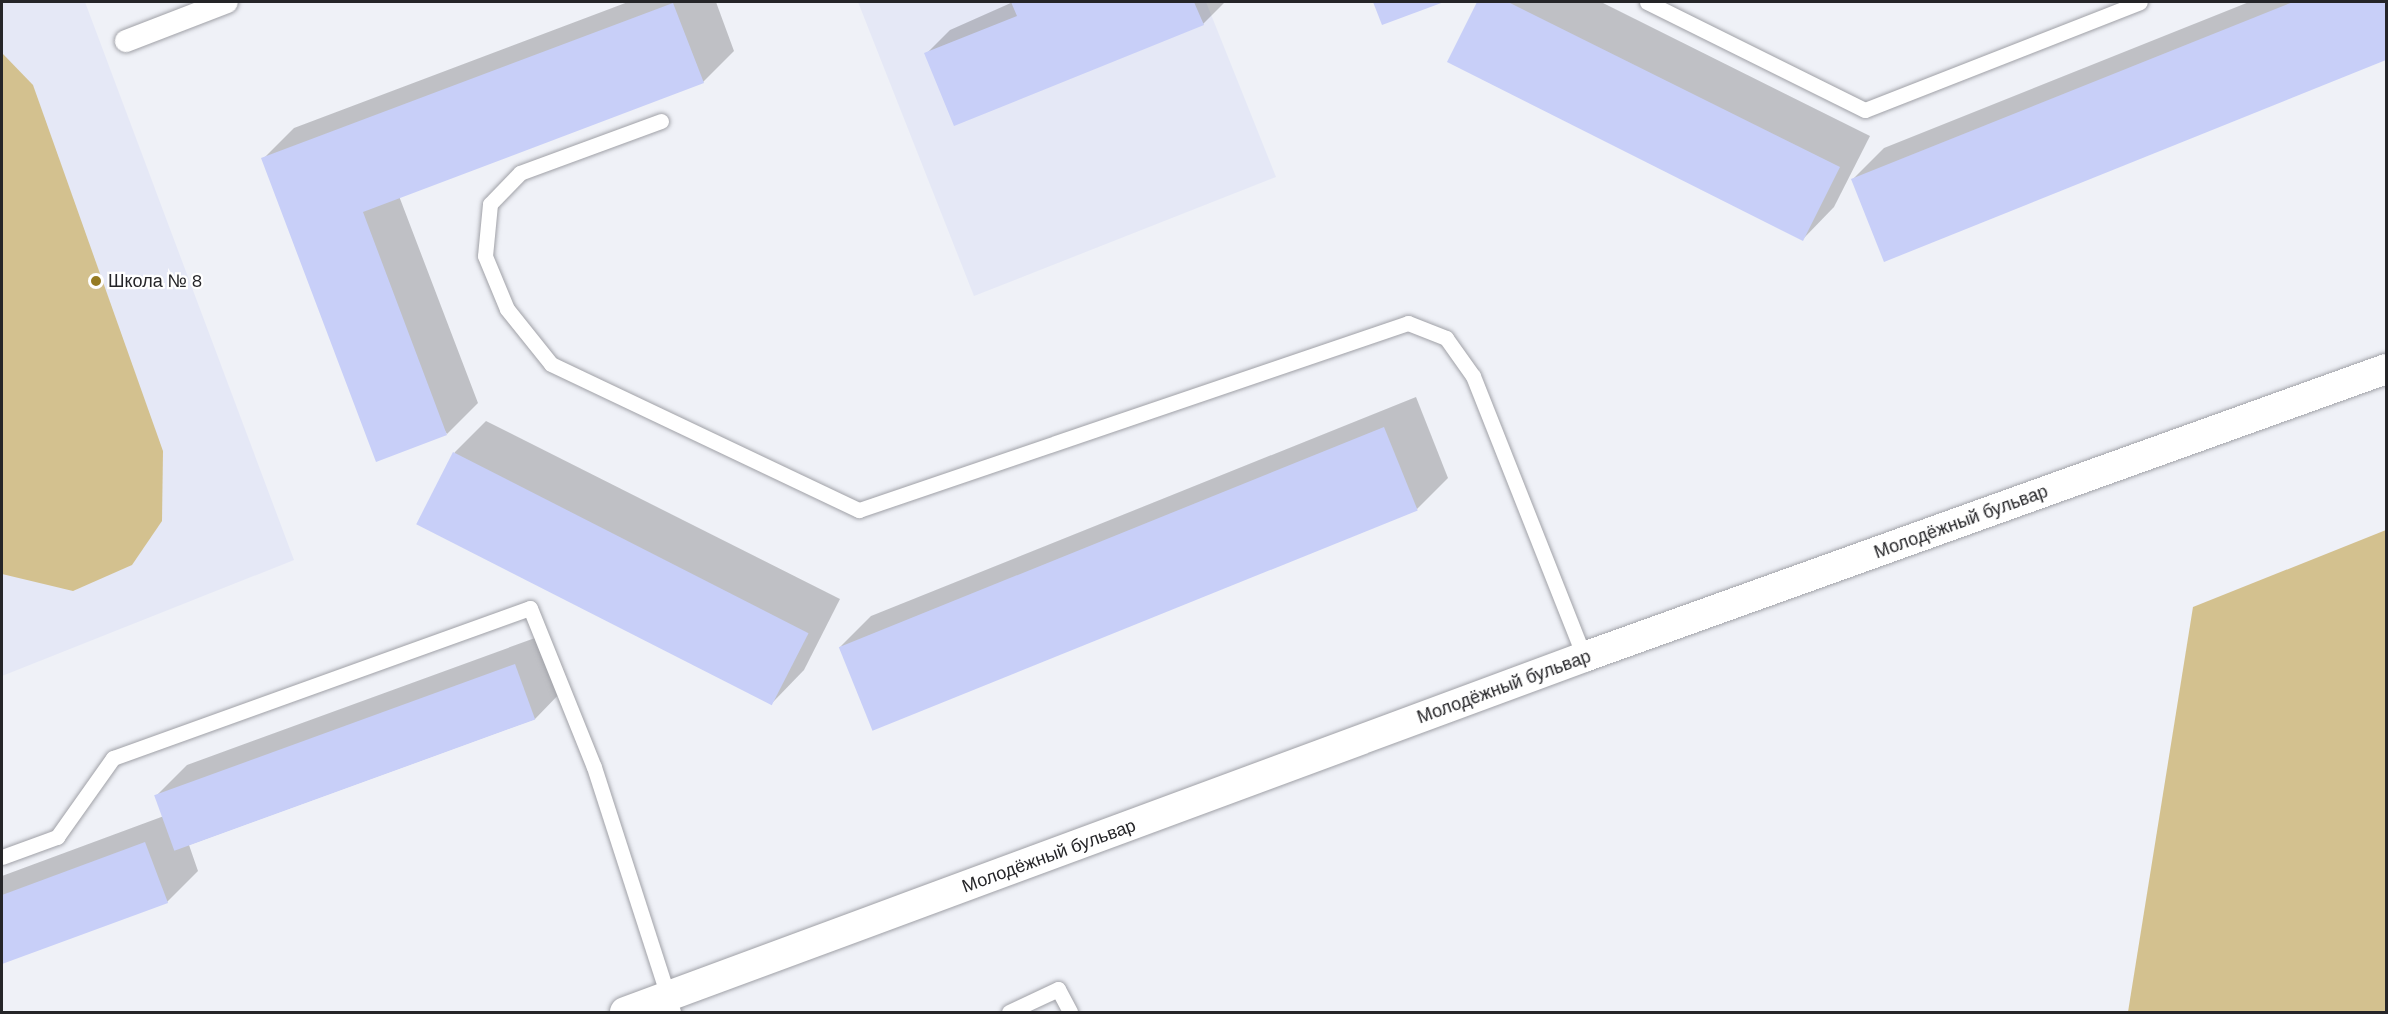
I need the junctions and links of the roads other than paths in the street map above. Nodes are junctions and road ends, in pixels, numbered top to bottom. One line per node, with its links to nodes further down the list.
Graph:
1 (227, 2): 4 (street)
2 (1647, 2): 3 (lane)
3 (2140, 2)
4 (126, 41)
5 (660, 121): 7 (lane)
6 (2386, 369): 7 (street, Молодёжный бульвар)
7 (1584, 657): 9 (street, Молодёжный бульвар)
8 (2, 858): 9 (lane)
9 (670, 1005): 10 (street, Молодёжный бульвар)
10 (625, 1012)
11 (1010, 1012): 12 (lane)
12 (1070, 1012)

